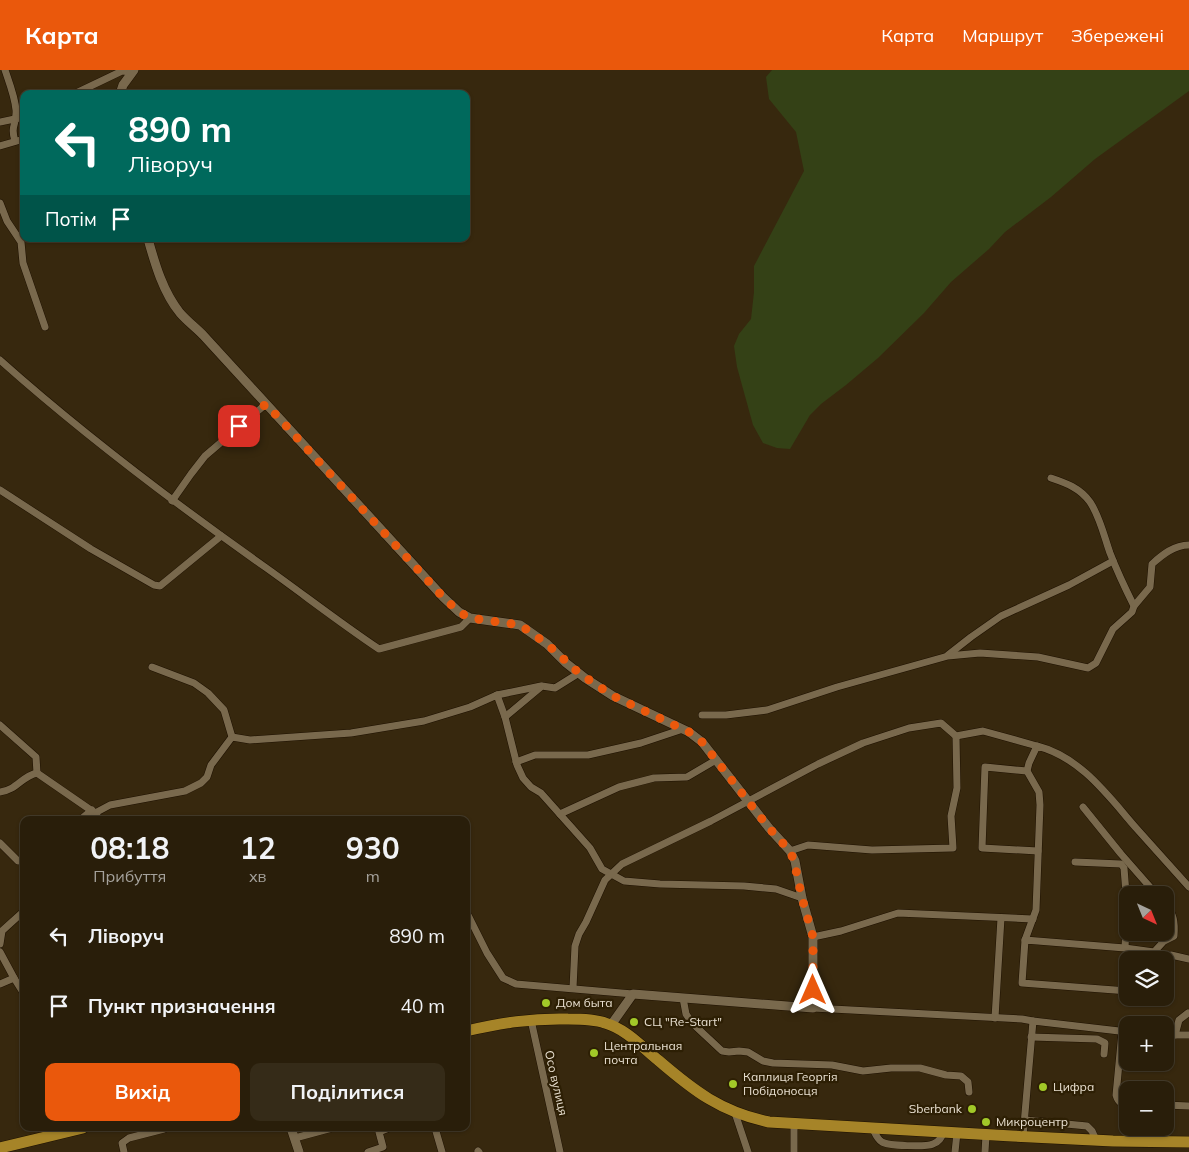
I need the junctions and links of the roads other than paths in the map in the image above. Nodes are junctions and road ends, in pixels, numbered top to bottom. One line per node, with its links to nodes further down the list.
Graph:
1 (5, 70): 5 (street)
2 (133, 71): 3 (street); 4 (street)
3 (82, 90)
4 (121, 90)
5 (20, 118): 6 (street); 8 (street)
6 (0, 122)
7 (20, 140): 8 (street)
8 (15, 142): 9 (street)
9 (0, 146)
10 (0, 204): 11 (street)
11 (20, 240)
12 (21, 242): 14 (street)
13 (149, 242): 16 (street)
14 (45, 327)
15 (0, 360): 19 (street)
16 (266, 404): 19 (street); 24 (street)
17 (1051, 478): 22 (street)
18 (0, 490): 20 (street)
19 (172, 501): 20 (street)
20 (221, 536): 24 (street)
21 (1189, 545): 23 (street)
22 (1113, 561): 23 (street); 25 (street)
23 (1134, 606): 25 (street)
24 (470, 618): 27 (street)
25 (948, 656): 30 (street)
26 (152, 667): 35 (street)
27 (579, 673): 28 (street); 33 (street)
28 (542, 686): 29 (street); 31 (street)
29 (497, 695): 31 (street); 35 (street)
30 (702, 715)
31 (505, 717): 38 (street)
32 (0, 725): 40 (street)
33 (683, 729): 37 (street); 38 (street)
34 (956, 736): 36 (street); 42 (street); 49 (street)
35 (232, 737): 44 (street)
36 (1037, 746): 39 (street); 55 (street)
37 (716, 760): 42 (street); 45 (street)
38 (516, 762): 45 (street)
39 (1028, 771): 50 (street); 50 (street)
40 (37, 773): 41 (street); 44 (street)
41 (0, 792)
42 (748, 802): 49 (street); 53 (street)
43 (1083, 807): 54 (street)
44 (94, 812): 46 (street); 47 (street)
45 (560, 814): 53 (street)
46 (87, 816)
47 (97, 816)
48 (0, 844): 51 (street)
49 (790, 851): 56 (street)
50 (1038, 851): 60 (street)
51 (20, 862)
52 (1076, 862): 65 (street)
53 (611, 874): 56 (street); 74 (street)
54 (1149, 886)
55 (1189, 887)
56 (802, 898): 61 (street)
57 (20, 915): 64 (street)
58 (1001, 918): 60 (street); 61 (street); 80 (street)
59 (470, 919): 74 (street)
60 (1033, 919): 62 (street)
61 (813, 937): 78 (street)
62 (1025, 940): 65 (street); 75 (street)
63 (1164, 941): 67 (street)
64 (0, 944)
65 (1125, 948): 66 (street)
66 (1147, 951)
67 (1155, 951)
68 (0, 952): 71 (street)
69 (1174, 956): 70 (street)
70 (1189, 959)
71 (14, 978): 72 (street); 73 (street)
72 (0, 984)
73 (20, 988)
74 (573, 988): 76 (street)
75 (1119, 990)
76 (633, 994): 77 (street); 83 (street)
77 (683, 998): 78 (street); 91 (street)
78 (813, 1008): 80 (street)
79 (1188, 1013): 86 (street)
80 (995, 1018): 82 (street)
81 (531, 1020): 83 (highway); 84 (highway); 115 (street, Осо вулиця)
82 (1033, 1021): 85 (street); 88 (street)
83 (608, 1024): 95 (highway)
84 (470, 1030)
85 (1119, 1031)
86 (1175, 1035): 87 (street)
87 (1189, 1035)
88 (1032, 1037): 89 (street); 96 (street)
89 (1104, 1054)
90 (1119, 1071): 92 (street)
91 (970, 1092)
92 (1119, 1101)
93 (1174, 1106): 94 (street)
94 (1189, 1106)
95 (735, 1113): 97 (highway); 116 (street)
96 (1025, 1120): 106 (street); 108 (street)
97 (794, 1124): 104 (highway); 117 (street)
98 (71, 1131): 110 (highway)
99 (156, 1131): 111 (street)
100 (292, 1131): 107 (street)
101 (321, 1131): 107 (street)
102 (377, 1131): 113 (street)
103 (436, 1131): 114 (street)
104 (957, 1133): 105 (highway); 118 (street)
105 (986, 1135): 106 (highway); 119 (street)
106 (1023, 1136): 108 (highway)
107 (295, 1138): 112 (street)
108 (1096, 1140): 109 (highway)
109 (1189, 1142)
110 (0, 1148)
111 (124, 1152)
112 (298, 1152)
113 (368, 1152)
114 (442, 1152)
115 (560, 1152)
116 (748, 1152)
117 (794, 1152)
118 (955, 1152)
119 (985, 1152)

